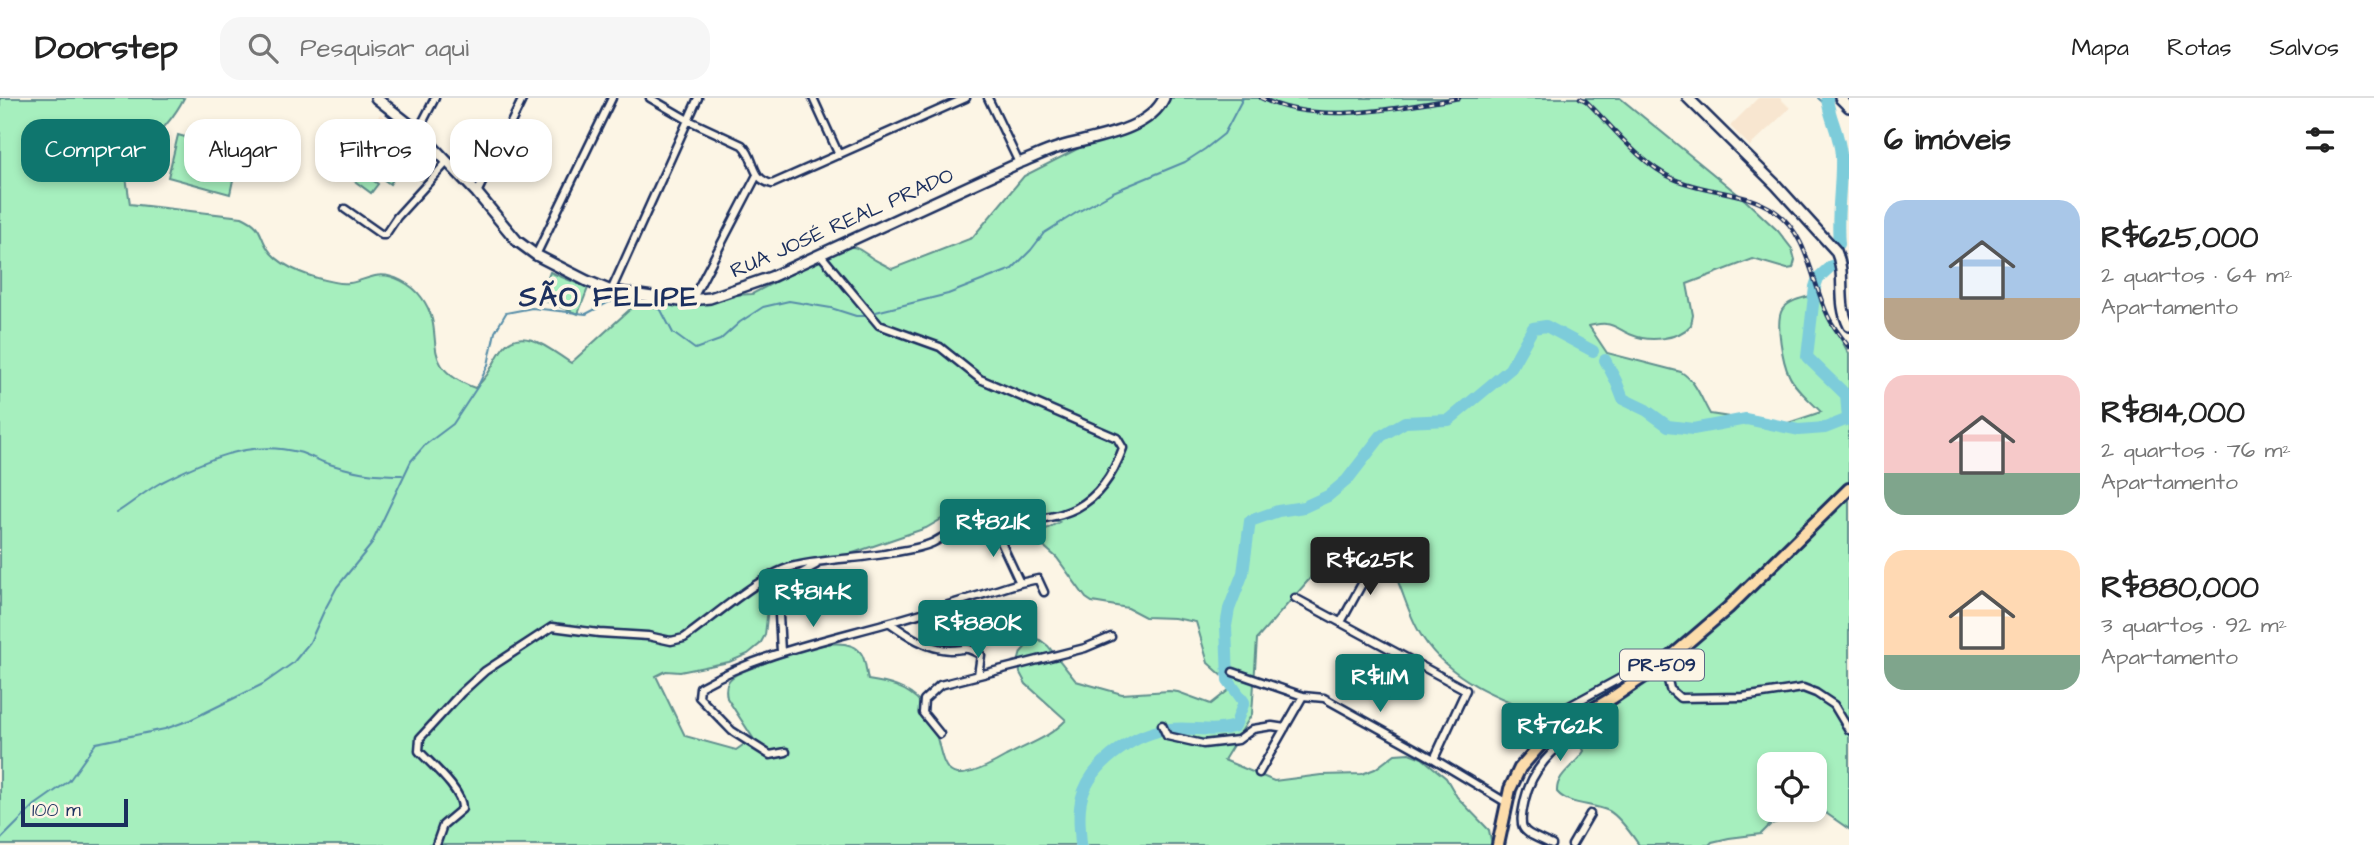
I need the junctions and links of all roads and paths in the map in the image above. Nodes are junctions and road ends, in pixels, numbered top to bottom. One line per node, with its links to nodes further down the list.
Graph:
1 (376, 98): 14 (street, RUA JOSÉ REAL PRADO)
2 (435, 98): 15 (street)
3 (523, 98): 22 (street)
4 (612, 98): 25 (street)
5 (650, 98): 16 (street)
6 (698, 98): 16 (street)
7 (813, 98): 18 (street)
8 (966, 98): 18 (street)
9 (988, 98): 20 (street)
10 (1164, 98): 20 (street, RUA JOSÉ REAL PRADO)
11 (1688, 98): 28 (street)
12 (1840, 98): 13 (street)
13 (1849, 107)
14 (403, 119)
15 (424, 119)
16 (688, 120): 21 (street); 26 (street)
17 (436, 150): 19 (street, RUA JOSÉ REAL PRADO)
18 (839, 155): 21 (street)
19 (447, 162): 22 (street, RUA JOSÉ REAL PRADO); 23 (street)
20 (1019, 163): 24 (street, RUA JOSÉ REAL PRADO)
21 (757, 175): 27 (street)
22 (477, 193): 25 (street, RUA JOSÉ REAL PRADO)
23 (345, 209)
24 (820, 254): 27 (street, RUA JOSÉ REAL PRADO); 30 (street)
25 (536, 255): 26 (street, RUA JOSÉ REAL PRADO)
26 (611, 290): 27 (street, RUA JOSÉ REAL PRADO)
27 (692, 300)
28 (1849, 326)
29 (1849, 489): 40 (main road, PR-509)
30 (992, 523): 32 (street); 33 (street)
31 (1375, 560): 36 (street)
32 (821, 563): 39 (street); 56 (street)
33 (1020, 583): 34 (street); 37 (street)
34 (1044, 592)
35 (1295, 598): 36 (street)
36 (1341, 622): 52 (street)
37 (890, 623): 39 (street); 42 (street)
38 (1111, 637): 42 (street)
39 (781, 652): 51 (street)
40 (1664, 663): 43 (main road, PR-509); 48 (street)
41 (1233, 672): 44 (street)
42 (978, 675): 49 (street)
43 (1647, 675): 45 (main road, PR-509); 50 (street)
44 (1303, 696): 47 (street); 52 (street)
45 (1612, 698): 54 (main road, PR-509); 58 (street)
46 (1162, 725): 47 (street)
47 (1285, 728): 53 (street)
48 (1849, 730)
49 (940, 734)
50 (1522, 740)
51 (786, 752)
52 (1434, 759): 54 (street)
53 (1259, 773)
54 (1507, 803): 57 (main road, PR-509)
55 (1590, 814): 59 (street)
56 (436, 845)
57 (1498, 845)
58 (1552, 845)
59 (1572, 845)

